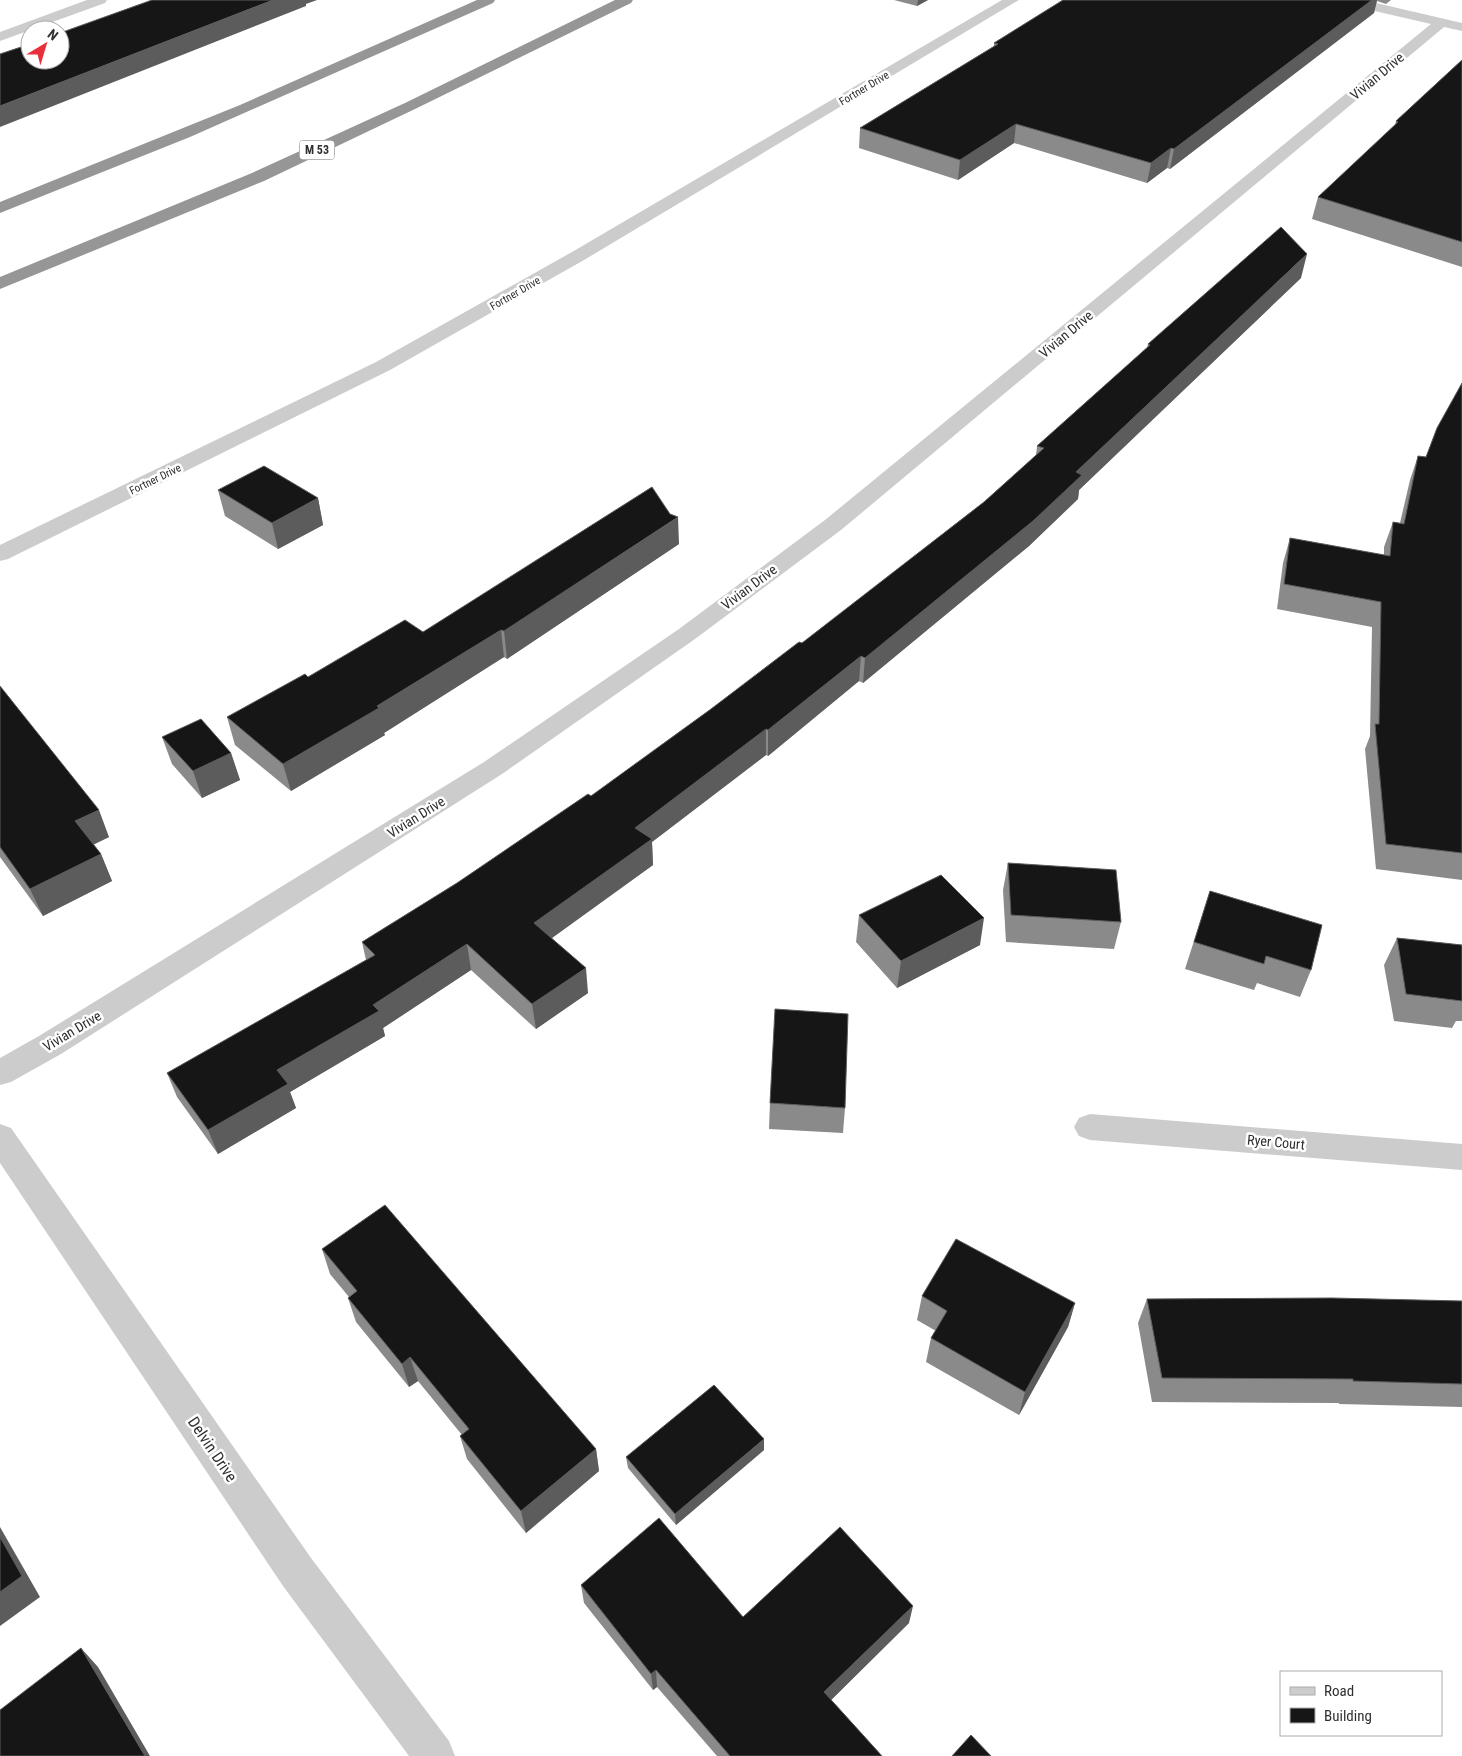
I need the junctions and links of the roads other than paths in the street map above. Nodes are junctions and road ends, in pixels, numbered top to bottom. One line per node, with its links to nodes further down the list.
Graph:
1 (100, 0): 7 (street)
2 (488, 0): 8 (highway)
3 (626, 0): 9 (highway, M 53)
4 (1012, 0): 10 (street, Fortner Drive)
5 (1345, 0): 6 (street)
6 (1452, 24): 11 (street, Vivian Drive)
7 (0, 37)
8 (0, 208)
9 (0, 284)
10 (0, 554)
11 (0, 1073)
12 (1090, 1127): 14 (street, Ryer Court)
13 (0, 1137): 15 (street, Delvin Drive)
14 (1462, 1157)
15 (434, 1756)

